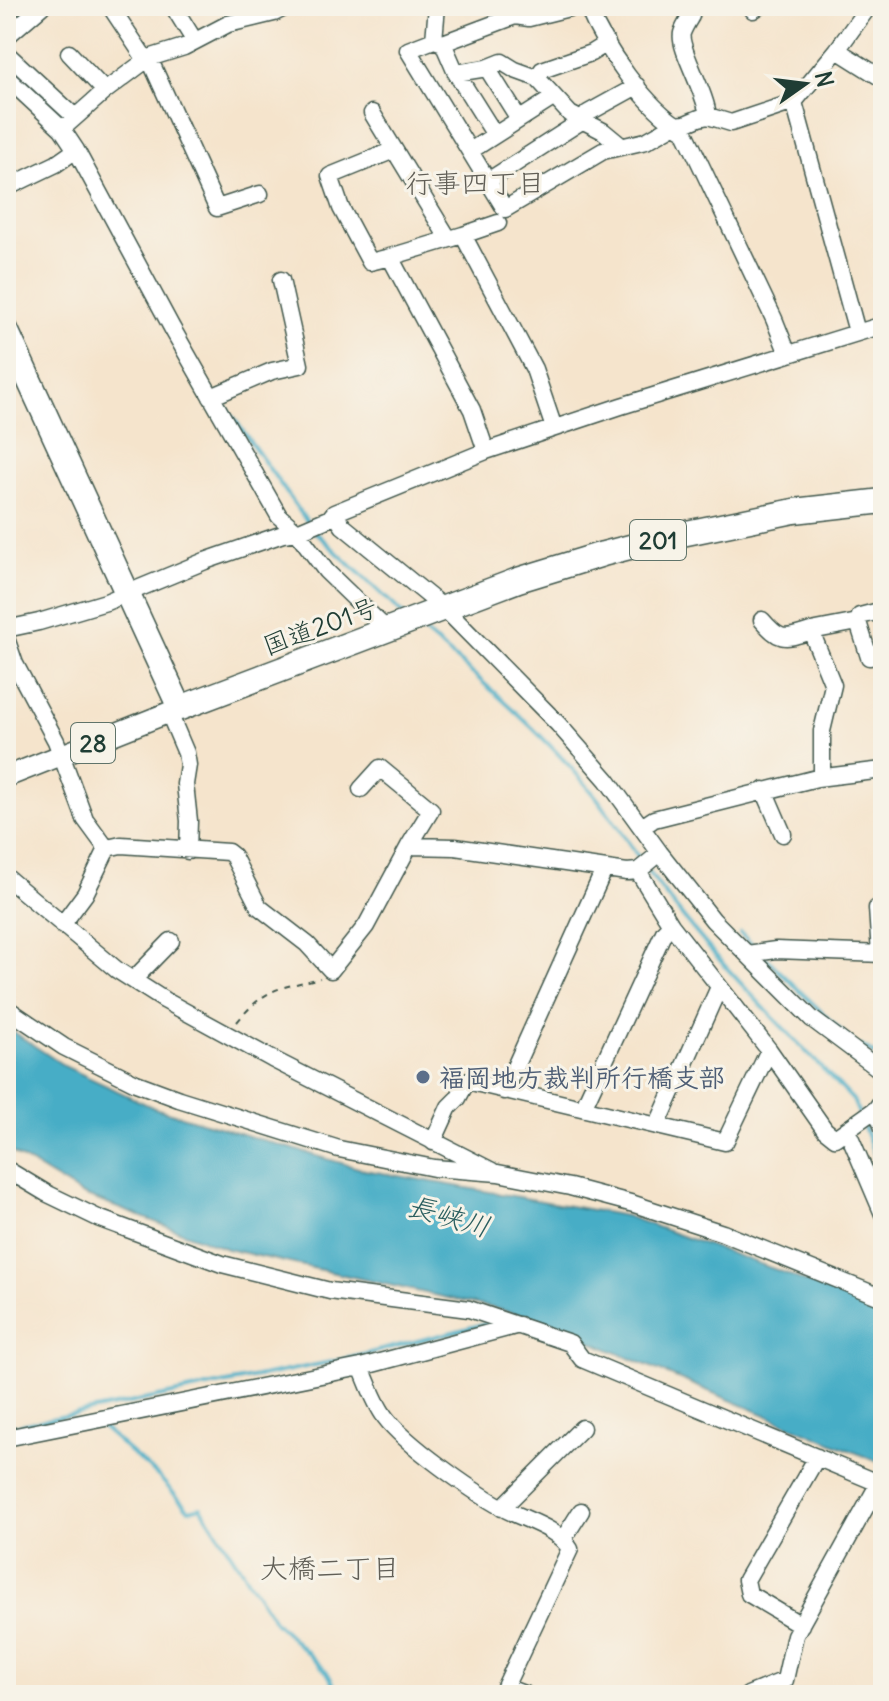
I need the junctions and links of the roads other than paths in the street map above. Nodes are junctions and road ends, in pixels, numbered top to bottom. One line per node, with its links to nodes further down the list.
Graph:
1 (42, 6): 11 (street)
2 (110, 6): 18 (street)
3 (173, 6): 12 (street)
4 (437, 6): 13 (street)
5 (577, 6): 13 (street)
6 (587, 6): 14 (street)
7 (688, 6): 31 (street)
8 (869, 6): 15 (street)
9 (286, 7): 10 (street)
10 (246, 12): 12 (street)
11 (6, 37)
12 (194, 40): 18 (street)
13 (439, 42): 21 (street); 35 (street)
14 (607, 43): 20 (street); 24 (street)
15 (837, 50): 23 (street); 28 (street)
16 (6, 53): 25 (street)
17 (69, 53): 26 (street)
18 (147, 59): 26 (street); 45 (street)
19 (487, 68): 21 (street); 27 (street); 33 (street)
20 (542, 70)
21 (456, 73): 29 (street)
22 (6, 77): 25 (street)
23 (883, 79)
24 (637, 86): 34 (street); 36 (street)
25 (33, 90): 32 (street); 37 (street)
26 (105, 91): 32 (street)
27 (553, 98): 33 (street); 34 (street)
28 (794, 102): 31 (street); 52 (street)
29 (477, 105): 35 (street); 38 (street)
30 (372, 113): 41 (street)
31 (708, 116): 36 (street)
32 (75, 117): 37 (street)
33 (519, 119): 38 (street)
34 (583, 120): 39 (street); 43 (street)
35 (452, 122): 42 (street)
36 (674, 125): 39 (street); 53 (street)
37 (62, 129): 40 (street)
38 (495, 135): 42 (street)
39 (620, 145): 43 (street)
40 (76, 150): 44 (street); 54 (street)
41 (394, 150): 47 (street); 48 (street)
42 (470, 151): 43 (street)
43 (488, 181)
44 (6, 188)
45 (260, 194)
46 (498, 223): 47 (street)
47 (456, 237): 48 (street); 55 (street)
48 (390, 257): 56 (street)
49 (281, 280): 54 (street)
50 (883, 325): 52 (street)
51 (6, 330): 60 (highway)
52 (857, 332): 53 (street)
53 (788, 354): 55 (street)
54 (211, 397): 59 (street)
55 (554, 428): 56 (street)
56 (486, 451): 58 (street)
57 (883, 501): 61 (highway, 国道201号 / 201)
58 (332, 516): 59 (street); 61 (street)
59 (300, 531): 60 (street); 66 (street)
60 (126, 594): 65 (street); 70 (highway)
61 (443, 610): 66 (highway, 国道201号 / 201); 77 (street)
62 (883, 610): 64 (street)
63 (762, 620): 67 (street)
64 (858, 622): 67 (street); 69 (street)
65 (6, 629)
66 (394, 629): 70 (highway, 国道201号 / 201)
67 (811, 631): 74 (street)
68 (6, 638): 71 (street)
69 (883, 655)
70 (174, 710): 71 (main road, 28); 81 (street)
71 (59, 756): 73 (main road, 28); 80 (street)
72 (883, 770): 74 (street)
73 (6, 777)
74 (822, 777): 76 (street)
75 (361, 789): 79 (street)
76 (764, 790): 77 (street); 78 (street)
77 (642, 827): 82 (street)
78 (783, 834)
79 (409, 846): 81 (street); 83 (street)
80 (107, 848): 81 (street); 87 (street)
81 (188, 851)
82 (657, 856): 84 (street); 90 (street)
83 (604, 870): 84 (street); 97 (street)
84 (638, 871): 88 (street)
85 (6, 877): 87 (street)
86 (877, 908): 91 (street)
87 (62, 925): 92 (street)
88 (671, 925): 93 (street); 98 (street)
89 (171, 941): 92 (street)
90 (747, 954): 91 (street); 96 (street)
91 (881, 954)
92 (133, 980): 103 (street)
93 (719, 987): 95 (street); 100 (street)
94 (6, 1008): 104 (street)
95 (769, 1050): 100 (street); 102 (street)
96 (883, 1072)
97 (504, 1091): 98 (street); 103 (street)
98 (583, 1108): 100 (street)
99 (876, 1108): 101 (street); 102 (street)
100 (657, 1126)
101 (883, 1128)
102 (848, 1132): 107 (street)
103 (440, 1146): 104 (street); 106 (street)
104 (434, 1168): 106 (street)
105 (6, 1169): 109 (street)
106 (498, 1173): 108 (street)
107 (883, 1214)
108 (883, 1298)
109 (519, 1325): 110 (street); 113 (street)
110 (361, 1367): 112 (street); 115 (street)
111 (582, 1428): 115 (street)
112 (6, 1438)
113 (817, 1457): 114 (street); 118 (street)
114 (881, 1484): 118 (street)
115 (502, 1508): 117 (street)
116 (581, 1511): 117 (street)
117 (564, 1538): 119 (street)
118 (801, 1625): 120 (street)
119 (526, 1695)
120 (748, 1695)

